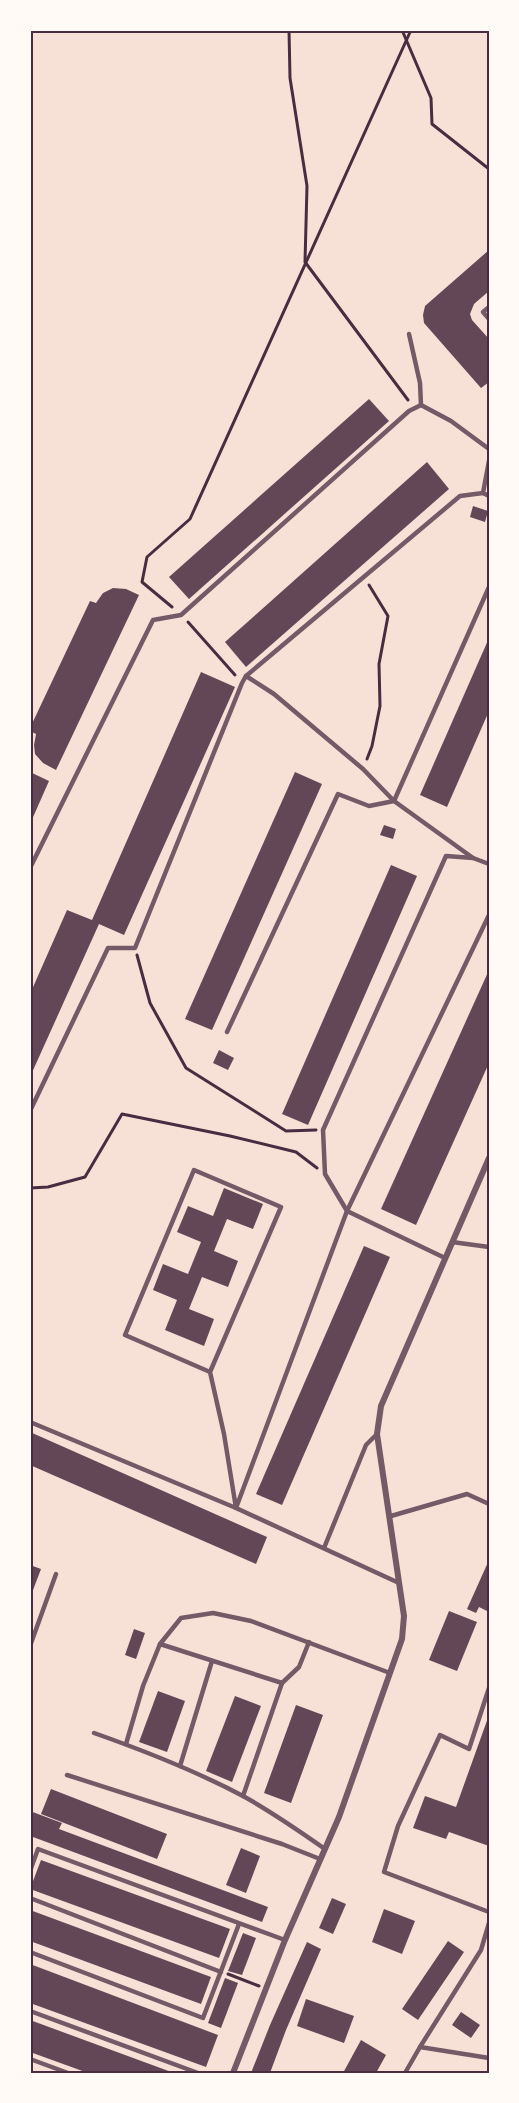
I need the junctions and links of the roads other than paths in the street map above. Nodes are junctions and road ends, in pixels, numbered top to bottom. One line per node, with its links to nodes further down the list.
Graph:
1 (489, 307): 2 (lane)
2 (489, 319)
3 (409, 334): 4 (lane)
4 (421, 405): 5 (lane); 14 (lane)
5 (489, 449)
6 (489, 460): 7 (lane)
7 (483, 494): 8 (lane); 10 (lane)
8 (489, 496)
9 (489, 587): 11 (lane)
10 (246, 676): 11 (lane); 17 (lane)
11 (394, 801): 12 (lane); 16 (lane)
12 (472, 858): 13 (lane); 19 (lane)
13 (489, 864)
14 (30, 868)
15 (489, 915): 19 (lane)
16 (227, 1032)
17 (30, 1111)
18 (489, 1158): 20 (street)
19 (347, 1211): 22 (lane); 27 (lane)
20 (452, 1242): 21 (lane); 22 (street)
21 (489, 1247)
22 (446, 1258): 25 (street)
23 (210, 1372): 23 (lane); 27 (lane)
24 (30, 1422): 27 (lane)
25 (377, 1434): 28 (street); 29 (lane)
26 (489, 1504): 28 (lane)
27 (236, 1508): 29 (lane)
28 (391, 1516): 31 (street)
29 (324, 1548): 31 (lane)
30 (56, 1574): 34 (lane)
31 (399, 1583): 36 (street)
32 (309, 1642): 33 (lane); 36 (lane); 37 (lane)
33 (160, 1644): 35 (lane); 40 (lane)
34 (30, 1646)
35 (212, 1661): 37 (lane); 41 (lane)
36 (390, 1673): 44 (street)
37 (282, 1683): 43 (lane)
38 (489, 1688): 48 (lane)
39 (94, 1733): 40 (lane)
40 (126, 1744): 41 (lane)
41 (180, 1766): 43 (lane)
42 (67, 1775): 45 (lane)
43 (243, 1796): 44 (lane)
44 (325, 1849): 45 (street)
45 (320, 1859): 51 (street)
46 (30, 1871): 50 (lane)
47 (30, 1898): 53 (lane)
48 (489, 1912)
49 (489, 1923): 55 (lane)
50 (239, 1924): 51 (lane); 53 (lane)
51 (285, 1940): 60 (street)
52 (30, 1952): 53 (lane)
53 (221, 1972)
54 (30, 2012): 59 (lane)
55 (420, 2047): 56 (lane); 61 (lane)
56 (489, 2058)
57 (30, 2059): 58 (lane)
58 (68, 2073)
59 (198, 2073)
60 (233, 2073)
61 (405, 2073)

